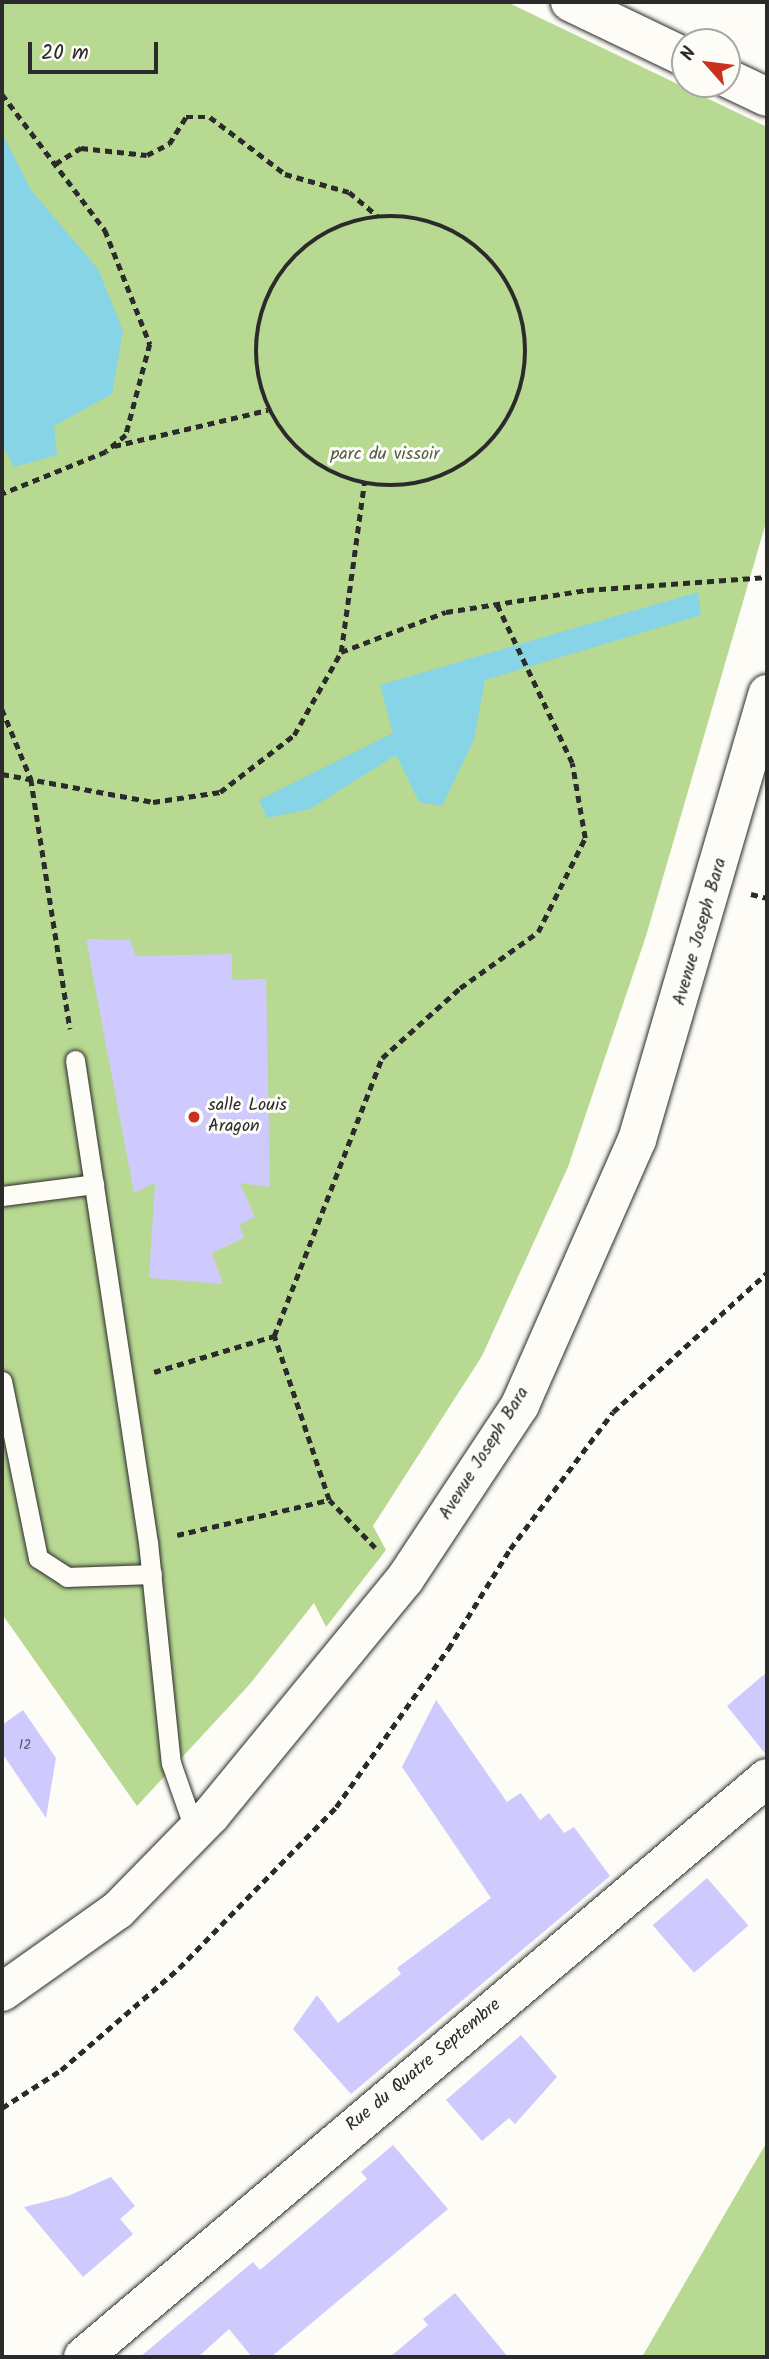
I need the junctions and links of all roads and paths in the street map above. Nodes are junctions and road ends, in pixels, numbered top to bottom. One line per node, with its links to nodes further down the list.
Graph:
1 (570, 2): 2 (street)
2 (671, 50)
3 (741, 85): 5 (street)
4 (2, 94): 6 (path)
5 (767, 97)
6 (55, 164): 7 (path); 9 (path)
7 (379, 216): 8 (path); 10 (path)
8 (268, 410): 9 (path); 10 (path)
9 (113, 446): 11 (path)
10 (363, 483): 14 (path)
11 (2, 494)
12 (767, 577): 13 (path)
13 (497, 605): 14 (path); 23 (path)
14 (341, 652): 18 (path)
15 (767, 694): 29 (street, Avenue Joseph Bara)
16 (2, 709): 18 (path)
17 (2, 774): 18 (path)
18 (31, 779): 19 (path)
19 (75, 1060): 20 (lane)
20 (94, 1184): 21 (lane); 25 (lane)
21 (2, 1196)
22 (767, 1273): 33 (path)
23 (274, 1336): 25 (path); 26 (path)
24 (2, 1381): 28 (lane)
25 (123, 1381): 27 (lane)
26 (330, 1500): 27 (path); 29 (path)
27 (148, 1542): 28 (lane)
28 (152, 1574): 31 (lane)
29 (405, 1579): 31 (street, Avenue Joseph Bara)
30 (767, 1778): 34 (street, Rue du Quatre Septembre)
31 (195, 1831): 32 (street, Avenue Joseph Bara)
32 (2, 1992)
33 (2, 2108)
34 (83, 2357)

